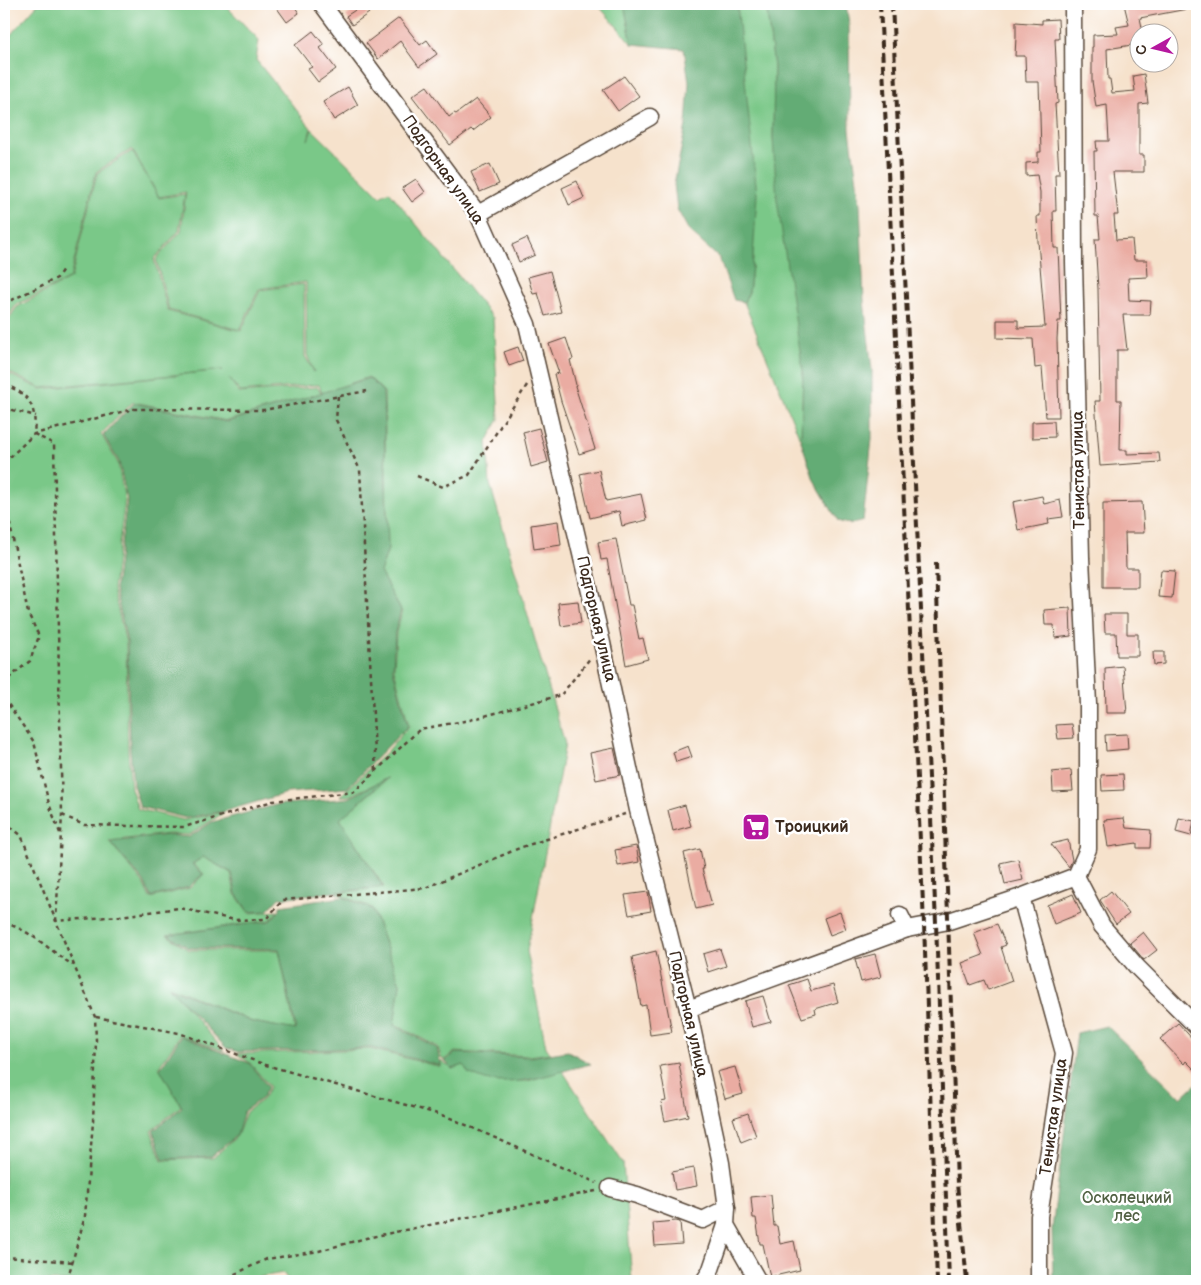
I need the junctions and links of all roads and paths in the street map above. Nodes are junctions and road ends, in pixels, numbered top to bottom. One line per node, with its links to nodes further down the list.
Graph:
1 (322, 4): 4 (street, Подгорная улица)
2 (1073, 4): 25 (street, Тенистая улица)
3 (650, 116): 4 (street)
4 (478, 214): 7 (street, Подгорная улица)
5 (62, 270): 6 (path)
6 (4, 304)
7 (537, 368): 15 (path); 17 (street, Подгорная улица)
8 (4, 384): 12 (path)
9 (367, 391): 10 (path)
10 (338, 396): 13 (path); 20 (path)
11 (4, 408): 12 (path)
12 (36, 416): 13 (path)
13 (34, 434): 14 (path); 22 (path)
14 (4, 463)
15 (417, 476)
16 (4, 509): 18 (path)
17 (602, 643): 20 (path); 21 (street, Подгорная улица)
18 (4, 682)
19 (4, 698): 24 (path)
20 (376, 772): 22 (path)
21 (638, 810): 27 (path); 30 (street, Подгорная улица)
22 (62, 815): 24 (path)
23 (4, 822): 27 (path)
24 (60, 834): 27 (path)
25 (1076, 876): 26 (street); 32 (street)
26 (1022, 897): 30 (street); 42 (street, Тенистая улица)
27 (56, 921): 29 (path)
28 (4, 923): 29 (path)
29 (75, 966): 31 (path)
30 (688, 1009): 34 (street, Подгорная улица)
31 (95, 1017): 33 (path); 37 (path)
32 (1197, 1026)
33 (610, 1188): 34 (street); 39 (path)
34 (727, 1208): 35 (street, Подгорная улица)
35 (726, 1225): 40 (street, Подгорная улица); 41 (street)
36 (4, 1257): 37 (path)
37 (75, 1262): 38 (path)
38 (68, 1281)
39 (220, 1281)
40 (704, 1281)
41 (758, 1281)
42 (1040, 1281)

